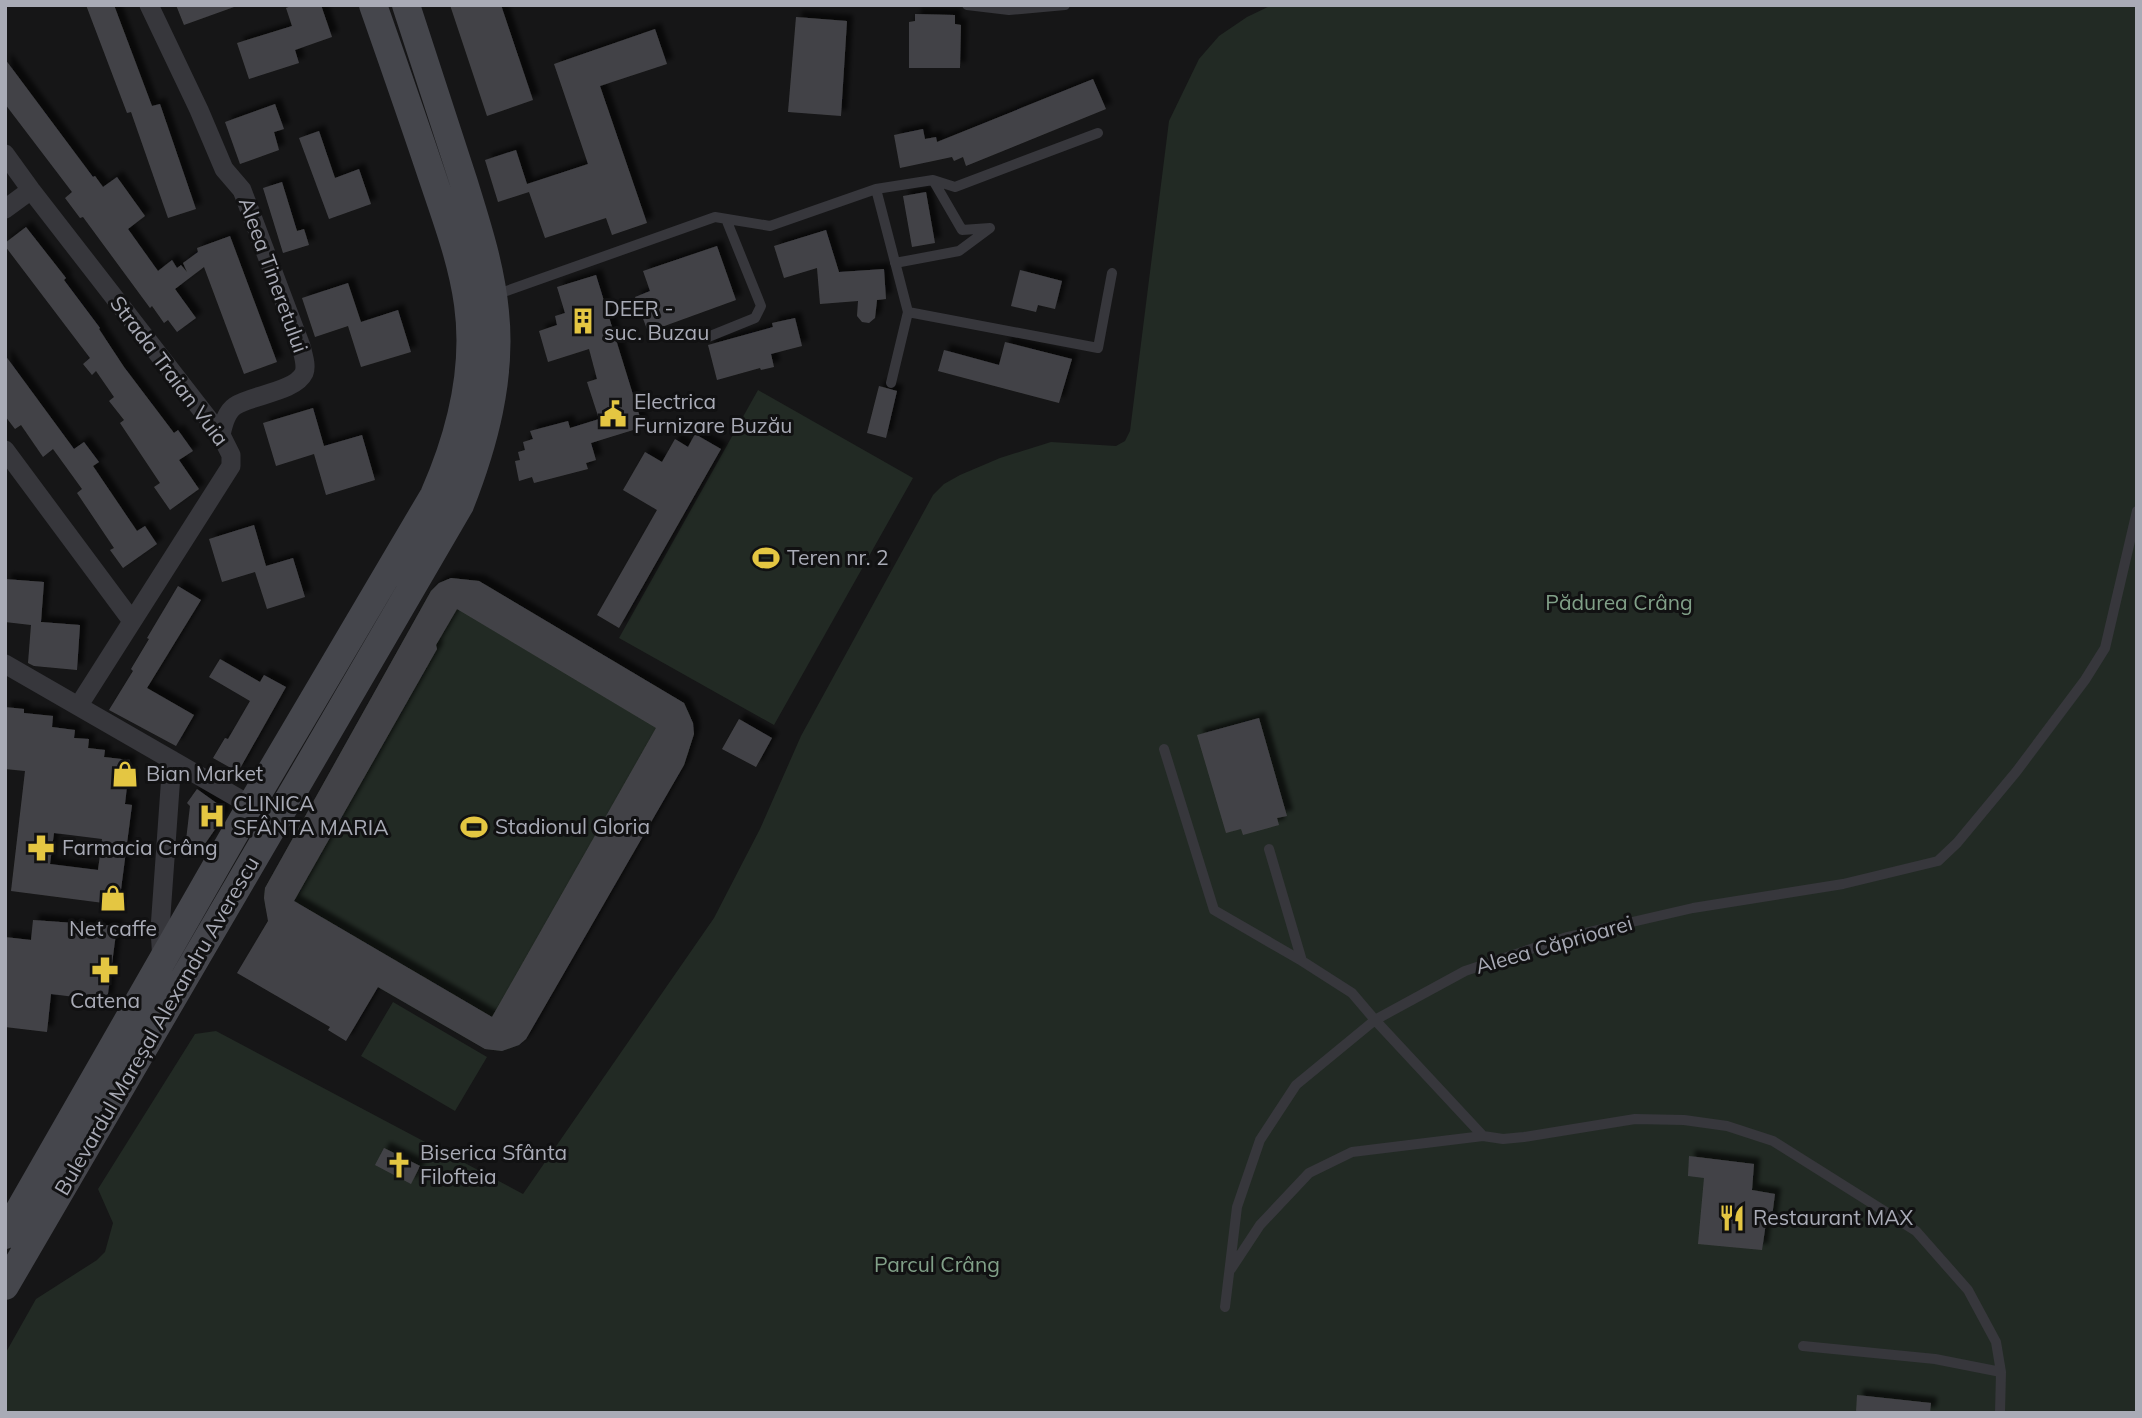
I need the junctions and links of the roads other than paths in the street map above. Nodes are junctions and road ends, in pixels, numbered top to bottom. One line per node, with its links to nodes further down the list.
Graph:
1 (149, 5): 25 (street, Aleea Tineretului)
2 (373, 5): 8 (main road, Bulevardul Mareșal Alexandru Averescu)
3 (406, 5): 6 (main road, Bulevardul Mareșal Alexandru Averescu)
4 (967, 5): 5 (lane)
5 (1065, 5)
6 (447, 128): 8 (main road); 21 (main road, Bulevardul Mareșal Alexandru Averescu)
7 (1098, 133): 11 (lane)
8 (419, 137): 21 (main road, Bulevardul Mareșal Alexandru Averescu)
9 (5, 153): 13 (street, Strada Traian Vuia)
10 (933, 180): 11 (lane); 12 (lane); 14 (lane)
11 (955, 187): 14 (lane)
12 (876, 189): 16 (lane); 19 (lane)
13 (31, 190): 15 (street); 25 (street, Strada Traian Vuia)
14 (944, 202): 17 (lane)
15 (5, 209)
16 (726, 219): 21 (lane); 23 (lane)
17 (962, 230): 18 (lane); 18 (lane)
18 (959, 251): 19 (lane)
19 (895, 263): 22 (lane)
20 (1112, 273): 22 (lane)
21 (481, 299): 33 (main road, Bulevardul Mareșal Alexandru Averescu); 34 (main road, Bulevardul Mareșal Alexandru Averescu)
22 (908, 312): 24 (lane)
23 (708, 337)
24 (891, 383)
25 (221, 435): 28 (street, Strada Traian Vuia)
26 (5, 450): 28 (street)
27 (2137, 511): 38 (lane, Aleea Căprioarei)
28 (132, 621): 30 (street, Strada Traian Vuia)
29 (5, 664): 30 (street)
30 (79, 705): 32 (street)
31 (1164, 749): 36 (lane)
32 (172, 760): 33 (street); 37 (street)
33 (250, 807): 34 (street); 37 (main road, Bulevardul Mareșal Alexandru Averescu)
34 (276, 819): 40 (main road, Bulevardul Mareșal Alexandru Averescu)
35 (1269, 849): 36 (lane)
36 (1302, 961): 38 (lane)
37 (162, 963): 40 (main road, Bulevardul Mareșal Alexandru Averescu)
38 (1376, 1020): 39 (lane); 41 (lane, Aleea Căprioarei)
39 (1483, 1136): 41 (lane); 45 (lane)
40 (17, 1223): 42 (main road, Bulevardul Mareșal Alexandru Averescu)
41 (1229, 1272): 43 (lane, Aleea Căprioarei)
42 (10, 1277)
43 (1225, 1307)
44 (1803, 1346): 45 (lane)
45 (2001, 1372): 46 (lane)
46 (2000, 1413)

